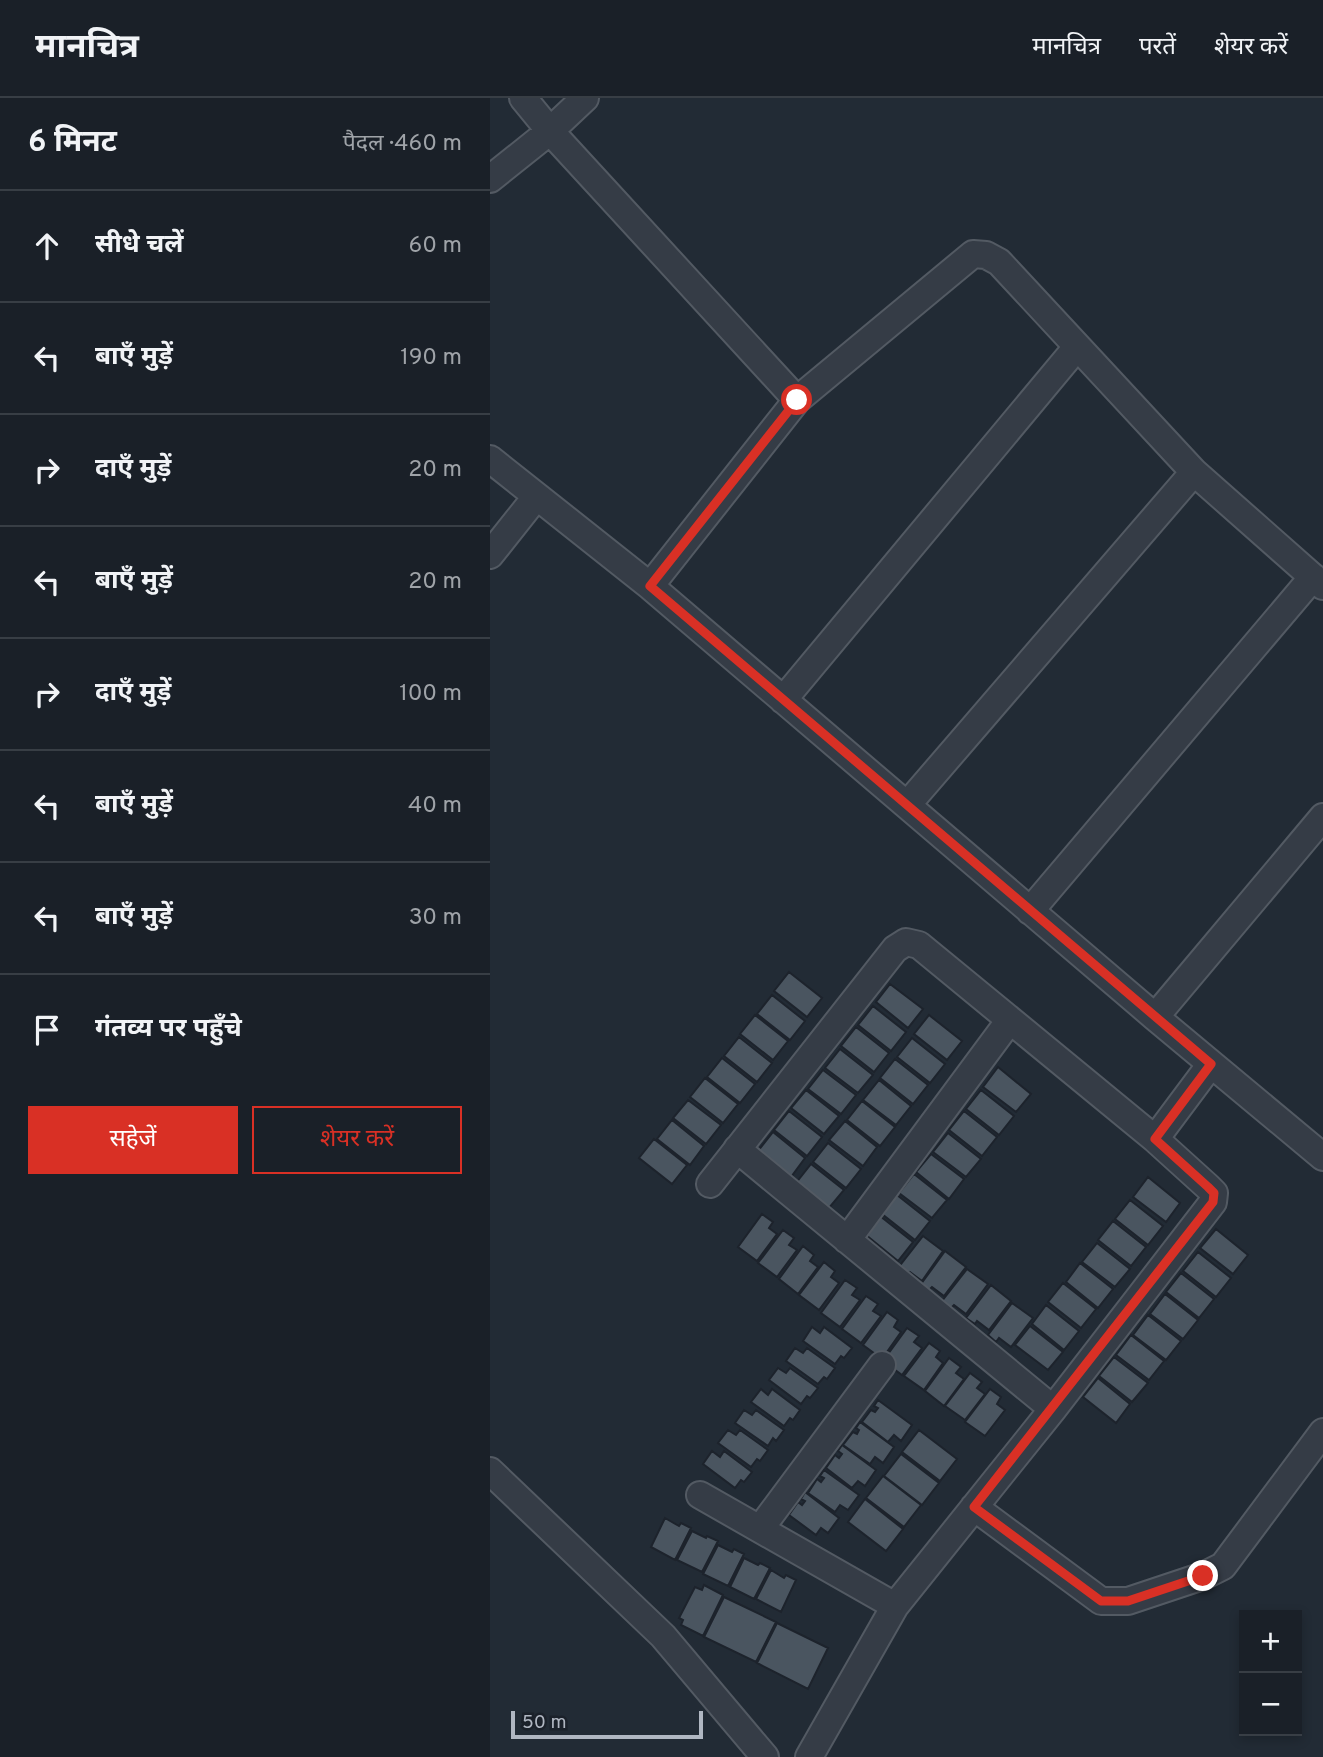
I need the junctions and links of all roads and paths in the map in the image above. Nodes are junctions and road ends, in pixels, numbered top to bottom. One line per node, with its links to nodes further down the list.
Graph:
1 (523, 98): 3 (street)
2 (585, 98): 3 (street)
3 (550, 131): 4 (street); 6 (street)
4 (490, 179)
5 (1077, 347): 6 (street); 8 (street); 13 (street)
6 (797, 400): 12 (street)
7 (490, 459): 9 (street)
8 (1194, 472): 11 (street); 14 (street)
9 (536, 497): 10 (street); 12 (street)
10 (490, 555)
11 (1318, 581): 16 (street)
12 (650, 586): 13 (street)
13 (783, 700): 14 (street)
14 (906, 805): 16 (street)
15 (1323, 817): 17 (street)
16 (1030, 911): 17 (street)
17 (1155, 1017): 19 (street)
18 (1010, 1020): 20 (street); 21 (street); 24 (street)
19 (1211, 1064): 20 (street); 22 (street)
20 (1155, 1139): 26 (street)
21 (737, 1149): 23 (street); 24 (street)
22 (1323, 1157)
23 (710, 1184)
24 (847, 1240): 26 (street)
25 (882, 1365): 31 (street)
26 (1053, 1409): 30 (street)
27 (1323, 1432): 30 (street)
28 (490, 1471): 33 (street)
29 (700, 1494): 31 (street)
30 (974, 1507): 32 (street)
31 (760, 1529): 32 (street)
32 (895, 1606): 34 (street)
33 (765, 1757)
34 (809, 1757)

